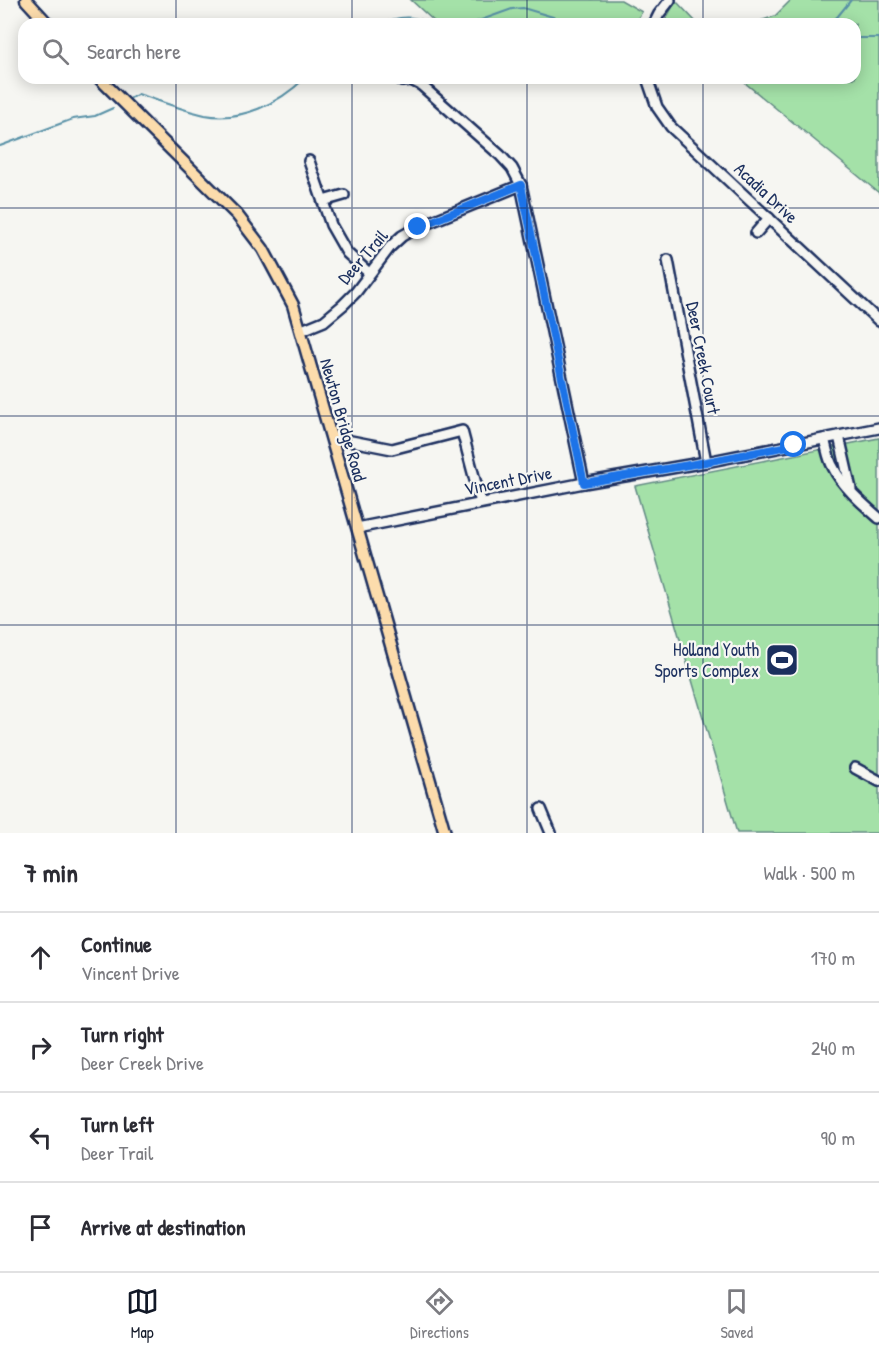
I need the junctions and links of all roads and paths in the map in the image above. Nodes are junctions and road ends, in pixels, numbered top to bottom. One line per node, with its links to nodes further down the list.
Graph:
1 (26, 0): 3 (main road)
2 (670, 0): 4 (street)
3 (42, 18)
4 (657, 18)
5 (105, 84): 17 (main road, Newton Bridge Road)
6 (419, 84): 9 (street)
7 (649, 84): 12 (street, Acadia Drive)
8 (309, 162): 11 (street)
9 (521, 185): 15 (street, Deer Trail); 23 (street)
10 (344, 195): 11 (street)
11 (322, 201): 15 (street)
12 (769, 218): 13 (street); 16 (street, Acadia Drive)
13 (756, 233)
14 (668, 260): 22 (street, Deer Creek Court)
15 (369, 273): 17 (street, Deer Trail)
16 (879, 321)
17 (302, 330): 20 (main road, Newton Bridge Road)
18 (879, 428): 19 (street, Vincent Drive)
19 (839, 436): 21 (street, Vincent Drive); 24 (street)
20 (331, 437): 25 (street); 27 (main road, Newton Bridge Road)
21 (824, 439): 22 (street, Vincent Drive); 24 (street)
22 (706, 462): 23 (street, Vincent Drive)
23 (584, 483): 25 (street, Vincent Drive)
24 (854, 494): 26 (street)
25 (481, 503): 27 (street, Vincent Drive)
26 (879, 518)
27 (357, 528): 31 (main road, Newton Bridge Road)
28 (855, 768): 29 (street)
29 (879, 781)
30 (541, 809): 32 (street)
31 (445, 833)
32 (551, 833)

